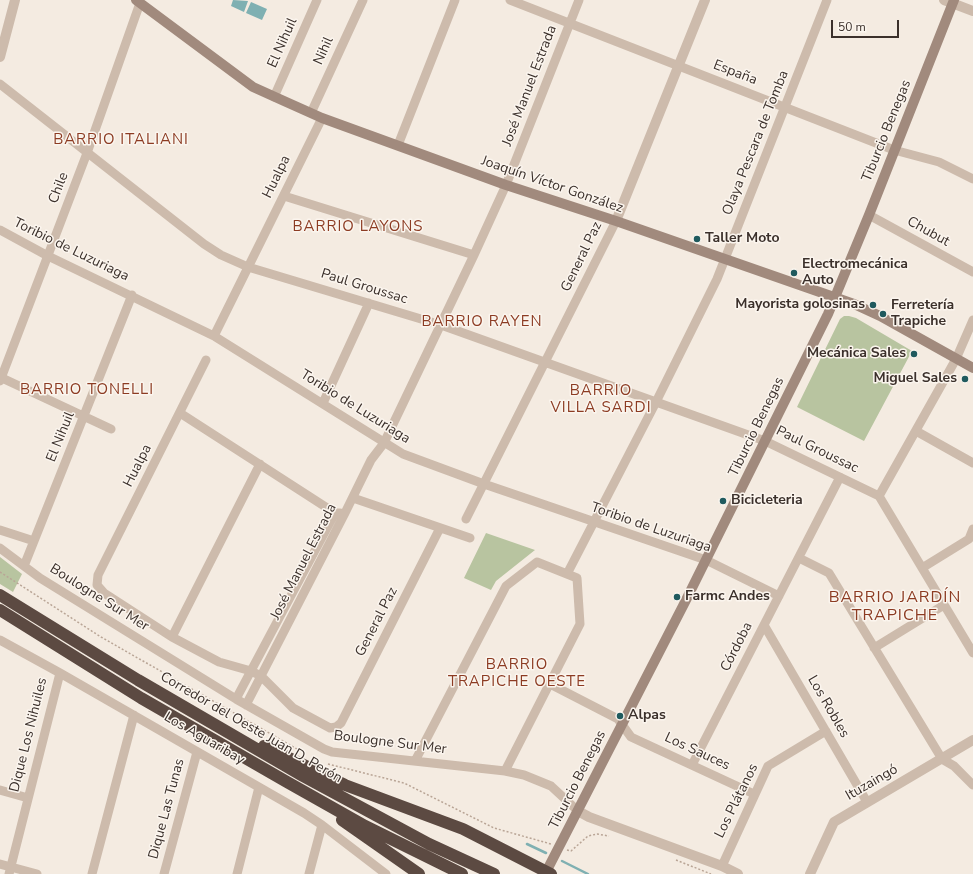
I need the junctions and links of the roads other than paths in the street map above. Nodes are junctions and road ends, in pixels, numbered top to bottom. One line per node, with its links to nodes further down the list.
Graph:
1 (15, 0): 13 (street)
2 (317, 0): 16 (street, El Nihuil)
3 (363, 0): 18 (street, Nihil)
4 (454, 0): 20 (street)
5 (510, 0): 12 (street, España)
6 (579, 0): 12 (street, José Manuel Estrada)
7 (705, 0): 14 (street, General Paz)
8 (828, 0): 17 (street, Olaya Pescara de Tomba)
9 (951, 1): 11 (street); 21 (main road, Tiburcio Benegas)
10 (138, 2): 16 (main road, Joaquín Víctor González); 22 (street, Chile)
11 (973, 11)
12 (570, 24): 14 (street, España); 24 (street, José Manuel Estrada)
13 (0, 56)
14 (678, 66): 17 (street, España); 27 (street, General Paz)
15 (0, 84): 22 (street, Paul Groussac)
16 (274, 97): 18 (main road, Joaquín Víctor González)
17 (785, 108): 21 (street, España); 31 (street, Olaya Pescara de Tomba)
18 (312, 113): 19 (main road, Joaquín Víctor González)
19 (322, 118): 20 (main road, Joaquín Víctor González); 25 (street, Hualpa)
20 (398, 145): 24 (main road, Joaquín Víctor González)
21 (894, 150): 23 (street, España); 26 (main road, Tiburcio Benegas)
22 (87, 153): 30 (street, Chile); 32 (street, Paul Groussac)
23 (973, 179)
24 (506, 185): 27 (main road, Joaquín Víctor González); 29 (street, José Manuel Estrada)
25 (284, 196): 29 (street); 32 (street, Hualpa)
26 (869, 215): 33 (street, Chubut); 35 (main road, Tiburcio Benegas)
27 (616, 221): 31 (main road, Joaquín Víctor González); 42 (street, General Paz)
28 (0, 230): 30 (street, Toribio de Luzuriaga)
29 (474, 255): 38 (street, José Manuel Estrada)
30 (48, 256): 34 (street, Toribio de Luzuriaga); 44 (street, Chile)
31 (725, 260): 35 (main road, Joaquín Víctor González); 45 (street, Olaya Pescara de Tomba)
32 (248, 267): 36 (street, Paul Groussac); 39 (street, Hualpa)
33 (973, 272)
34 (132, 295): 39 (street, Toribio de Luzuriaga); 48 (street, El Nihuil)
35 (835, 298): 40 (main road, Joaquín Víctor González); 51 (main road, Tiburcio Benegas)
36 (369, 303): 38 (street, Paul Groussac); 46 (street)
37 (973, 320): 40 (street)
38 (441, 325): 42 (street, Paul Groussac); 52 (street, José Manuel Estrada)
39 (214, 336): 46 (street, Toribio de Luzuriaga)
40 (956, 359): 43 (main road, Joaquín Víctor González); 50 (street)
41 (206, 360): 47 (street, Hualpa)
42 (545, 363): 45 (street, Paul Groussac); 56 (street, General Paz)
43 (973, 368)
44 (0, 379): 48 (street)
45 (656, 402): 51 (street, Paul Groussac); 62 (street, Olaya Pescara de Tomba)
46 (324, 403): 52 (street, Toribio de Luzuriaga)
47 (180, 412): 54 (street); 79 (street, Hualpa)
48 (84, 417): 49 (street); 67 (street, El Nihuil)
49 (111, 430)
50 (916, 431): 53 (street); 57 (street)
51 (766, 441): 55 (street, Paul Groussac); 70 (main road, Tiburcio Benegas)
52 (384, 443): 56 (street, Toribio de Luzuriaga); 58 (street, José Manuel Estrada)
53 (973, 463)
54 (260, 464): 59 (street); 79 (street)
55 (840, 477): 57 (street, Paul Groussac); 69 (street, Córdoba)
56 (484, 484): 61 (street, General Paz); 62 (street, Toribio de Luzuriaga)
57 (879, 496): 72 (street)
58 (353, 498): 60 (street, José Manuel Estrada); 63 (street)
59 (335, 513): 60 (street); 84 (street, José Manuel Estrada)
60 (345, 513): 86 (street, José Manuel Estrada)
61 (466, 519)
62 (594, 523): 70 (street, Toribio de Luzuriaga); 73 (street, Olaya Pescara de Tomba)
63 (440, 528): 66 (street); 86 (street, General Paz)
64 (973, 529): 72 (street)
65 (0, 530): 67 (street)
66 (470, 538)
67 (34, 541): 71 (street, El Nihuil)
68 (0, 548): 71 (street, Boulogne Sur Mer)
69 (799, 558): 74 (street, Córdoba); 82 (street)
70 (706, 560): 74 (street, Toribio de Luzuriaga); 91 (main road, Tiburcio Benegas)
71 (24, 566): 88 (street, Boulogne Sur Mer)
72 (922, 568): 76 (street)
73 (567, 574): 87 (street); 97 (street)
74 (780, 596): 78 (street, Córdoba)
75 (3, 597): 93 (highway, Corredor del Oeste Juan D. Perón)
76 (944, 605): 81 (street); 82 (street)
77 (2, 612): 100 (highway, Corredor del Oeste Juan D. Perón)
78 (764, 625): 92 (street, Los Robles); 98 (street, Córdoba)
79 (172, 637): 84 (street)
80 (0, 640): 85 (street, Los Aguaribay)
81 (970, 640): 83 (street)
82 (874, 648): 96 (street)
83 (973, 653)
84 (251, 671): 86 (street); 88 (street, José Manuel Estrada)
85 (60, 673): 90 (street, Los Aguaribay); 105 (street, Dique Los Nihuiles)
86 (261, 676): 89 (street, José Manuel Estrada)
87 (550, 684): 91 (street, Los Sauces); 99 (street)
88 (236, 699): 89 (street, Boulogne Sur Mer)
89 (246, 705): 97 (street, Boulogne Sur Mer)
90 (134, 715): 95 (street, Los Aguaribay); 115 (street)
91 (622, 724): 98 (street, Los Sauces); 107 (main road, Tiburcio Benegas)
92 (826, 731): 104 (street, Los Plátanos); 106 (street, Los Robles)
93 (236, 737): 113 (highway); 121 (highway, Corredor del Oeste Juan D. Perón)
94 (973, 740): 96 (street, Ituzaingó)
95 (197, 752): 102 (street, Los Aguaribay); 116 (street, Dique Las Tunas)
96 (942, 759): 101 (street); 106 (street, Ituzaingó)
97 (415, 761): 99 (street, Boulogne Sur Mer)
98 (692, 765): 104 (street, Los Sauces)
99 (504, 771): 107 (street, Boulogne Sur Mer)
100 (287, 782): 119 (highway); 120 (highway, Corredor del Oeste Juan D. Perón)
101 (973, 785)
102 (259, 787): 108 (street, Los Aguaribay); 117 (street)
103 (0, 790): 105 (street)
104 (754, 794): 110 (street, Los Plátanos)
105 (28, 798): 111 (street, Dique Los Nihuiles)
106 (867, 802): 123 (street, Ituzaingó)
107 (578, 811): 110 (street, Boulogne Sur Mer); 113 (main road, Tiburcio Benegas)
108 (322, 825): 112 (street, Los Aguaribay); 118 (street)
109 (0, 864): 111 (street)
110 (722, 866): 122 (street, Boulogne Sur Mer)
111 (10, 871): 114 (street)
112 (383, 873)
113 (547, 873)
114 (37, 874)
115 (92, 874)
116 (164, 874)
117 (237, 874)
118 (309, 874)
119 (419, 874)
120 (462, 874)
121 (494, 874)
122 (738, 874)
123 (810, 874)

